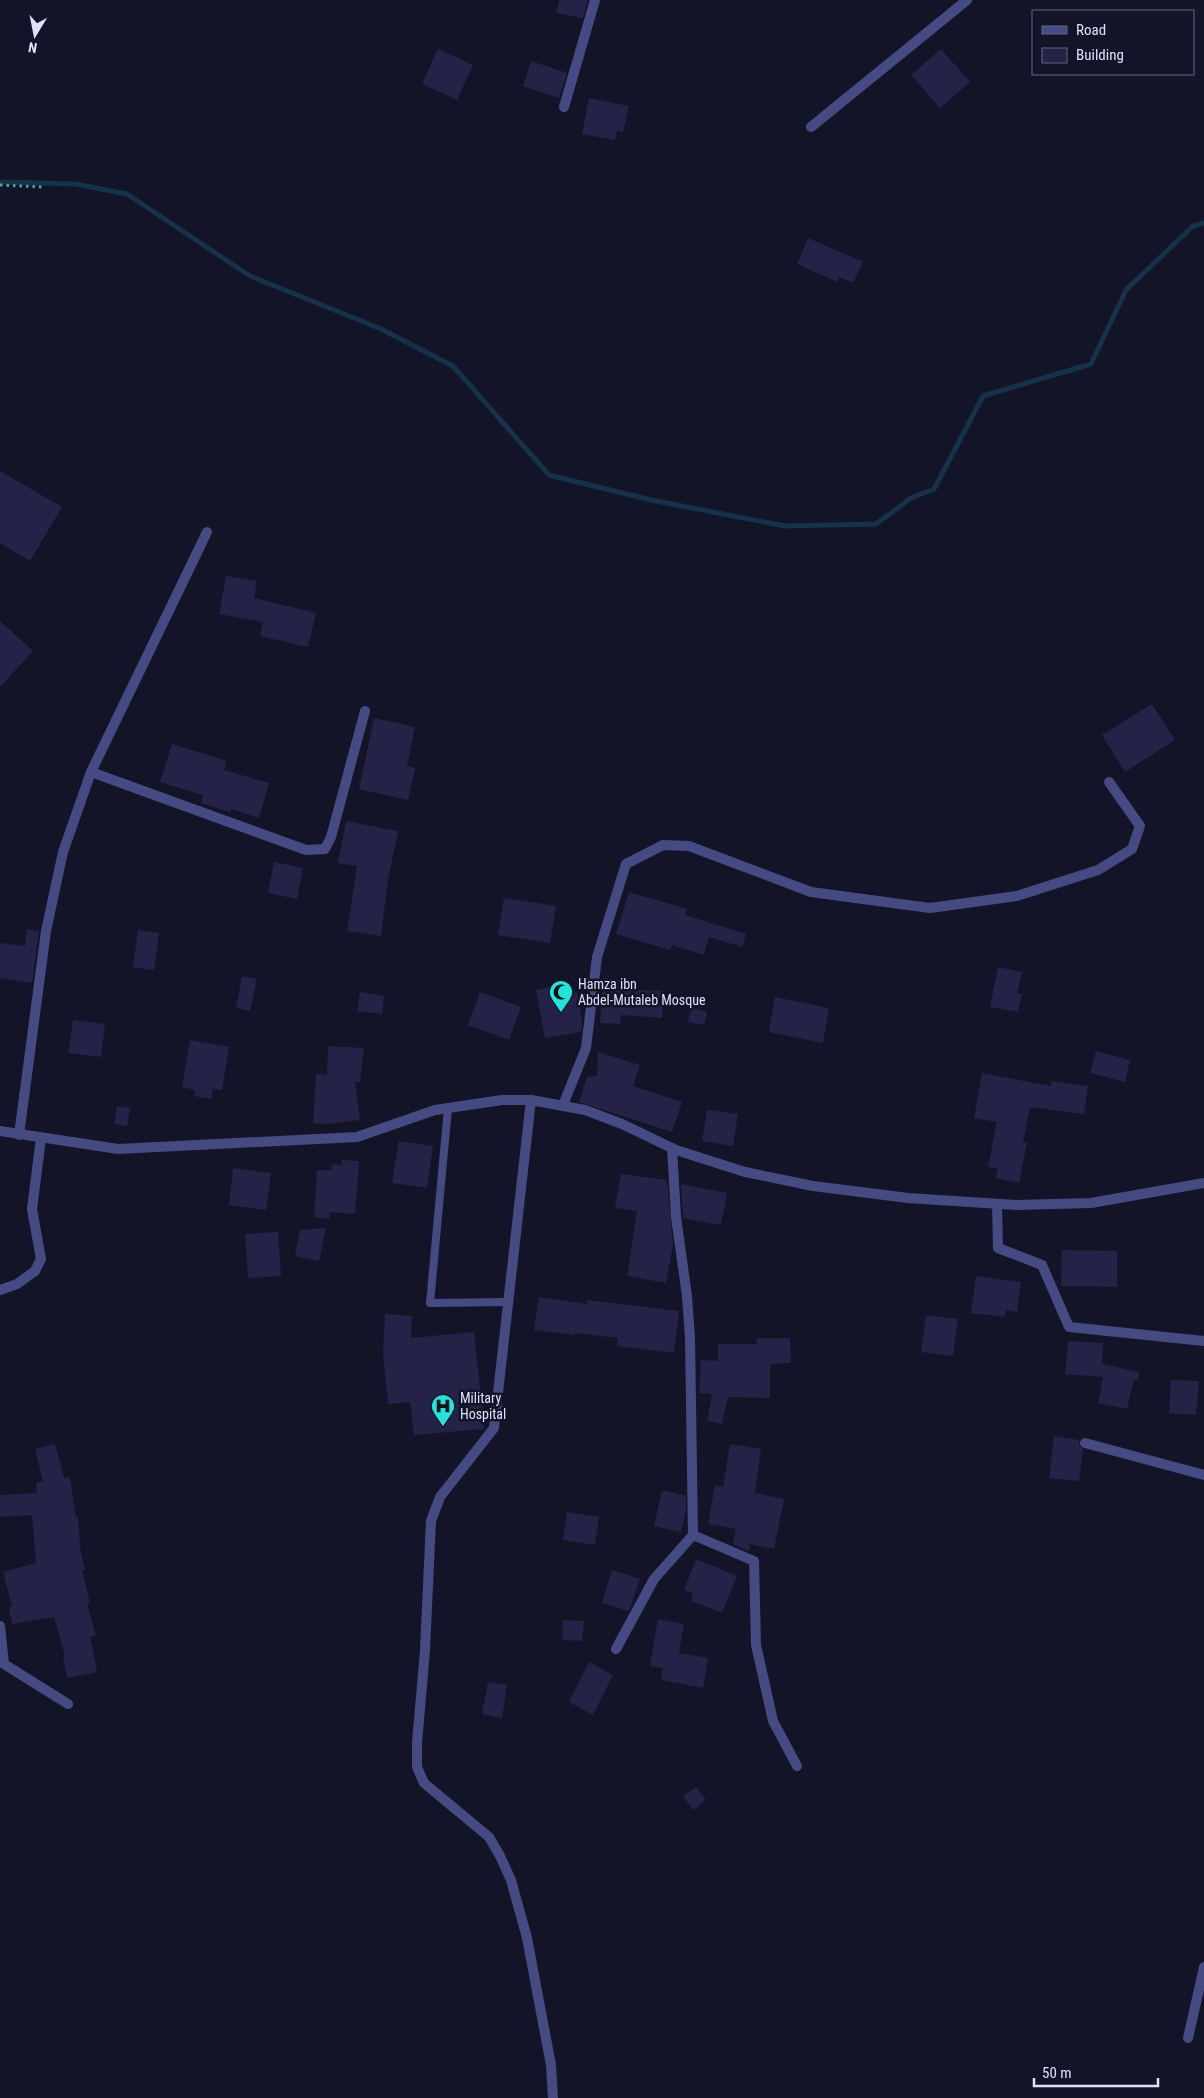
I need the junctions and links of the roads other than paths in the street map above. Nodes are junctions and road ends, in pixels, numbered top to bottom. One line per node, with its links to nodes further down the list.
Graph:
1 (595, 0): 3 (street)
2 (967, 0): 4 (street)
3 (564, 107)
4 (811, 127)
5 (207, 532): 7 (street)
6 (365, 711): 7 (street)
7 (91, 772): 13 (street)
8 (1108, 782): 10 (street)
9 (531, 1100): 10 (street); 11 (street); 19 (street)
10 (564, 1106): 15 (street)
11 (448, 1108): 14 (street); 19 (lane)
12 (0, 1131): 13 (street)
13 (20, 1135): 14 (street)
14 (40, 1138): 18 (street)
15 (672, 1148): 17 (street); 23 (street)
16 (1204, 1183): 17 (street)
17 (997, 1204): 20 (street)
18 (0, 1290)
19 (508, 1302): 30 (street)
20 (1204, 1341)
21 (1086, 1443): 22 (street)
22 (1204, 1475)
23 (693, 1535): 25 (street); 27 (street)
24 (0, 1626): 26 (street)
25 (616, 1649)
26 (68, 1704)
27 (797, 1766)
28 (1204, 1967): 29 (street)
29 (1188, 2038)
30 (554, 2098)

